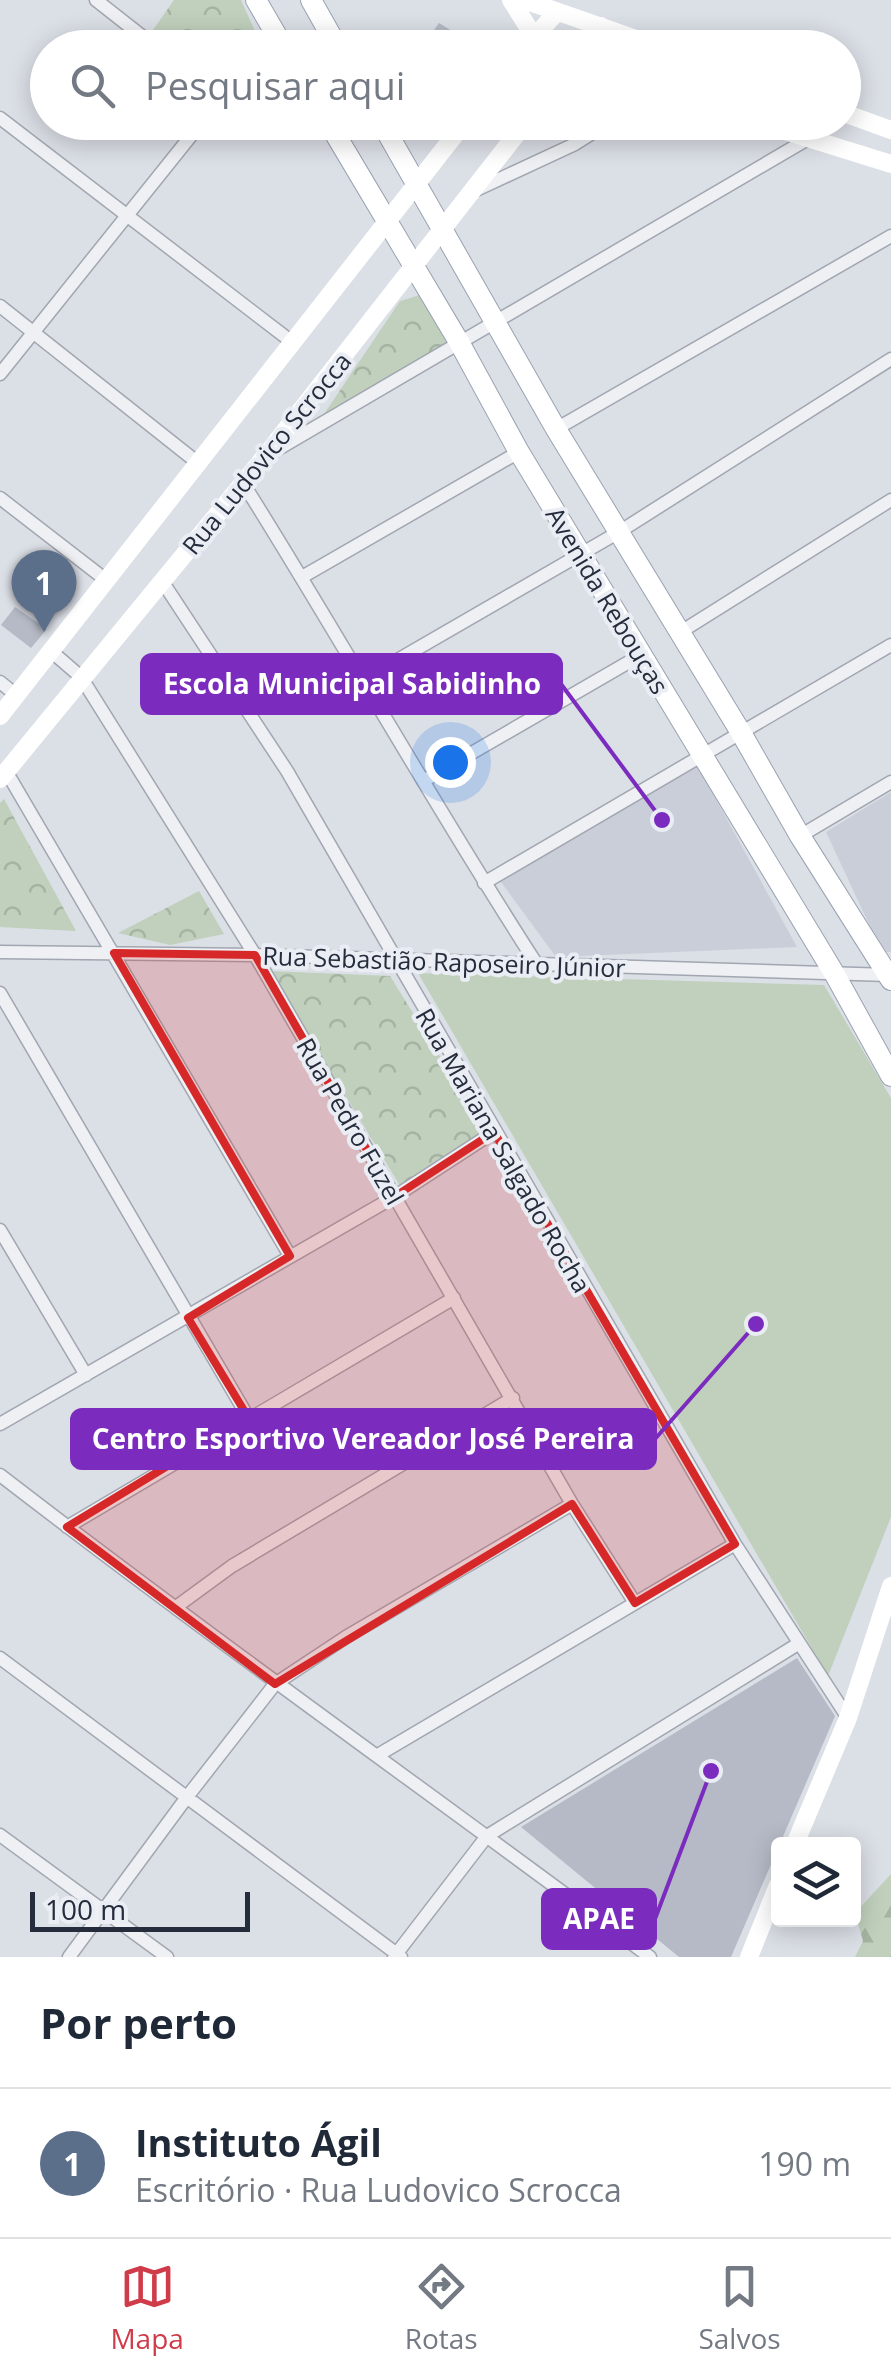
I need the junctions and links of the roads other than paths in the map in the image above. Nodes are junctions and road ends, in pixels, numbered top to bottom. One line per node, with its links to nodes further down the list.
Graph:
1 (96, 0): 8 (street)
2 (256, 0): 9 (main road)
3 (311, 0): 10 (main road)
4 (511, 0): 11 (street)
5 (524, 0): 6 (street)
6 (557, 12): 7 (street); 12 (street)
7 (601, 26): 13 (street); 14 (street)
8 (134, 30)
9 (274, 30)
10 (328, 30)
11 (523, 30)
12 (539, 30)
13 (598, 30)
14 (612, 30)
15 (0, 118): 28 (street)
16 (861, 119): 17 (street)
17 (891, 130)
18 (188, 140): 28 (street)
19 (338, 140): 29 (main road, Avenida Rebouças)
20 (391, 140): 26 (main road, Avenida Rebouças)
21 (451, 140): 26 (street, Rua Ludovico Scrocca)
22 (513, 140): 27 (street, Rua Ludovico Scrocca)
23 (580, 140): 27 (street)
24 (806, 140): 25 (street); 34 (street)
25 (891, 164)
26 (416, 184): 29 (street, Rua Ludovico Scrocca); 30 (main road, Avenida Rebouças)
27 (476, 190): 30 (street, Rua Ludovico Scrocca)
28 (127, 216): 35 (street); 36 (street)
29 (386, 222): 32 (main road, Avenida Rebouças); 36 (street, Rua Ludovico Scrocca)
30 (443, 231): 32 (street, Rua Ludovico Scrocca); 34 (main road, Avenida Rebouças)
31 (891, 236): 40 (street)
32 (414, 268): 37 (main road, Avenida Rebouças); 42 (street, Rua Ludovico Scrocca)
33 (0, 306): 35 (street)
34 (494, 321): 37 (street); 40 (main road, Avenida Rebouças)
35 (33, 331): 39 (street); 43 (street)
36 (292, 342): 43 (street, Rua Ludovico Scrocca)
37 (459, 342): 41 (main road, Avenida Rebouças); 42 (street)
38 (891, 360): 47 (street)
39 (0, 374)
40 (556, 429): 47 (main road, Avenida Rebouças)
41 (518, 452): 48 (main road, Avenida Rebouças); 49 (street)
42 (266, 456): 44 (street, Rua Ludovico Scrocca)
43 (198, 463): 50 (street, Rua Ludovico Scrocca)
44 (243, 483): 49 (street); 51 (street, Rua Ludovico Scrocca)
45 (0, 498): 50 (street)
46 (891, 500): 52 (street)
47 (619, 532): 48 (street); 52 (main road, Avenida Rebouças)
48 (580, 555): 55 (main road, Avenida Rebouças); 57 (street)
49 (302, 577): 57 (street)
50 (106, 580): 54 (street, Rua Ludovico Scrocca)
51 (162, 581): 56 (street, Rua Ludovico Scrocca); 71 (street, Rua Mariana Salgado Rocha)
52 (680, 632): 61 (main road, Avenida Rebouças)
53 (891, 645): 61 (street)
54 (51, 651): 56 (street, Rua Pedro Fuzel); 59 (street, Rua Ludovico Scrocca)
55 (640, 655): 62 (main road, Avenida Rebouças); 64 (street)
56 (81, 676): 63 (street, Rua Ludovico Scrocca); 70 (street, Rua Pedro Fuzel)
57 (363, 680): 64 (street)
58 (0, 682): 59 (street)
59 (16, 695): 60 (street, Rua Ludovico Scrocca)
60 (0, 716)
61 (740, 730): 62 (street); 66 (main road, Avenida Rebouças)
62 (702, 754): 67 (street); 73 (main road, Avenida Rebouças)
63 (3, 775): 69 (street)
64 (426, 780): 67 (street)
65 (891, 782): 66 (street)
66 (800, 836): 74 (main road, Avenida Rebouças)
67 (484, 883): 72 (street)
68 (0, 952): 69 (street, Rua Sebastião Raposeiro Júnior)
69 (114, 953): 70 (street, Rua Sebastião Raposeiro Júnior); 80 (street)
70 (255, 955): 71 (street, Rua Sebastião Raposeiro Júnior); 78 (street, Rua Pedro Fuzel)
71 (395, 961): 72 (street, Rua Sebastião Raposeiro Júnior); 77 (street, Rua Mariana Salgado Rocha)
72 (536, 963): 73 (street, Rua Sebastião Raposeiro Júnior)
73 (834, 972): 74 (street, Rua Sebastião Raposeiro Júnior); 76 (main road, Avenida Rebouças)
74 (890, 978)
75 (0, 993): 82 (street)
76 (891, 1076)
77 (494, 1132): 78 (street); 90 (street, Rua Mariana Salgado Rocha)
78 (394, 1197): 80 (street); 81 (street, Rua Pedro Fuzel)
79 (0, 1230): 83 (street)
80 (290, 1256): 82 (street)
81 (454, 1298): 84 (street, Rua Pedro Fuzel); 85 (street)
82 (188, 1318): 83 (street); 85 (street)
83 (86, 1376): 86 (street)
84 (513, 1398): 88 (street, Rua Pedro Fuzel); 93 (street)
85 (248, 1417): 89 (street)
86 (0, 1424)
87 (0, 1475): 89 (street)
88 (572, 1504): 92 (street, Rua Pedro Fuzel); 96 (street)
89 (67, 1527): 93 (street)
90 (735, 1544): 92 (street); 94 (street, Rua Mariana Salgado Rocha)
91 (891, 1586): 97 (street)
92 (635, 1603): 98 (street)
93 (176, 1607): 96 (street)
94 (798, 1644): 97 (street, Rua Mariana Salgado Rocha); 101 (street)
95 (0, 1658): 99 (street)
96 (275, 1684): 98 (street); 99 (street)
97 (848, 1718): 102 (street)
98 (378, 1756): 101 (street)
99 (186, 1796): 104 (street); 105 (street)
100 (0, 1834): 104 (street)
101 (487, 1836): 105 (street); 108 (street)
102 (798, 1837)
103 (771, 1902): 109 (street)
104 (104, 1910): 106 (street); 107 (street)
105 (397, 1956)
106 (69, 1957)
107 (167, 1957)
108 (650, 1957)
109 (748, 1957)

